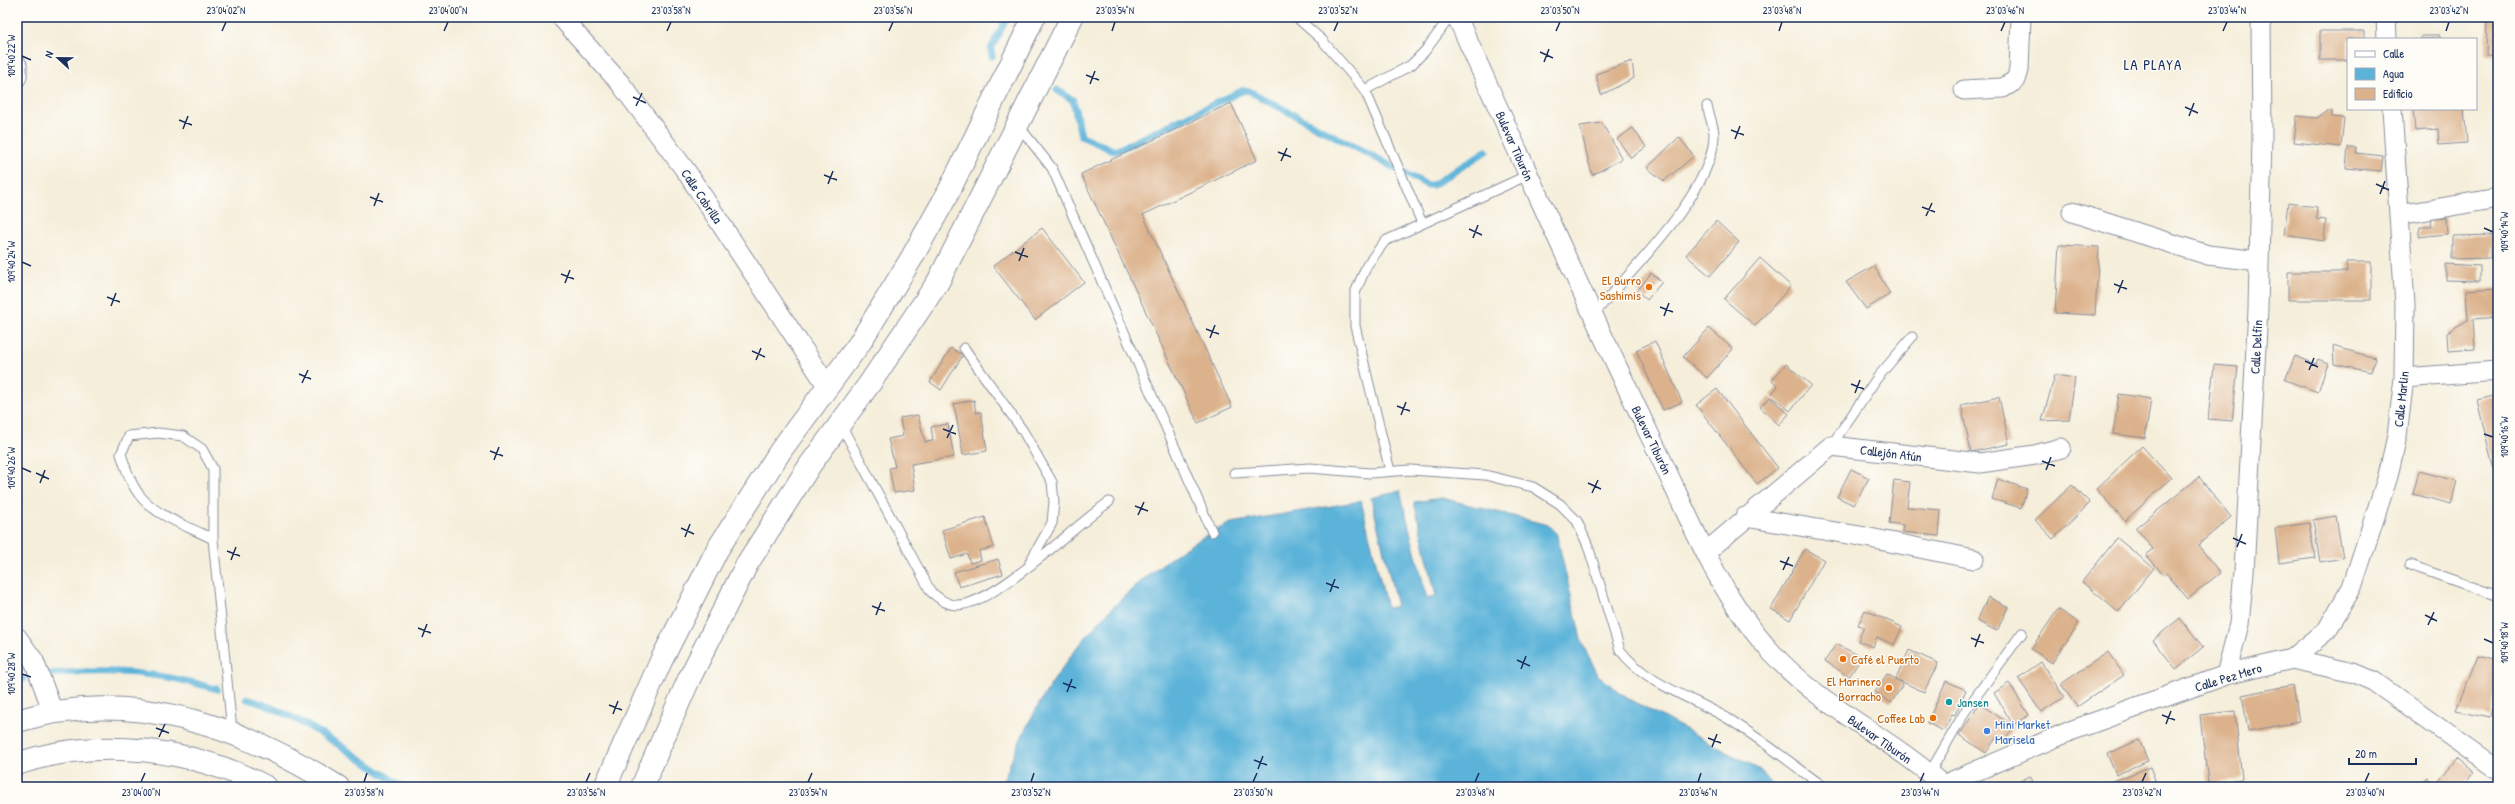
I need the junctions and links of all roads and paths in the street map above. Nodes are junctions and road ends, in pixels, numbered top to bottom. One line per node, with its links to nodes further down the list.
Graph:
1 (561, 17): 29 (street, Calle Cabrilla)
2 (1034, 17): 29 (street)
3 (1072, 17): 17 (street)
4 (1296, 17): 13 (lane)
5 (1450, 17): 13 (lane)
6 (1457, 17): 18 (street, Bulevar Tiburón)
7 (2021, 17): 14 (street)
8 (2261, 17): 23 (street, Calle Delfín)
9 (2386, 17): 10 (street)
10 (2387, 38)
11 (17, 65): 12 (street)
12 (17, 77)
13 (1365, 90): 22 (lane)
14 (1964, 90)
15 (1707, 106): 24 (lane)
16 (2392, 110): 21 (street, Calle Marlin)
17 (1018, 125): 30 (street); 37 (lane)
18 (1528, 175): 22 (lane); 24 (street, Bulevar Tiburón)
19 (2498, 198): 21 (street)
20 (2072, 212): 23 (street)
21 (2400, 215): 28 (street, Calle Marlin)
22 (1422, 223): 33 (lane)
23 (2259, 261): 47 (street, Calle Delfín)
24 (1592, 316): 39 (street, Bulevar Tiburón)
25 (1912, 337): 31 (lane)
26 (964, 348): 42 (lane)
27 (2498, 370): 28 (street)
28 (2404, 378): 46 (street, Calle Marlin)
29 (828, 387): 57 (street)
30 (839, 422): 42 (lane); 58 (street)
31 (1831, 446): 32 (street, Callejón Atún); 36 (street)
32 (2061, 448)
33 (1390, 471): 34 (lane); 53 (lane)
34 (1234, 473)
35 (1109, 502): 42 (lane)
36 (1745, 518): 39 (street); 40 (street)
37 (1212, 532)
38 (213, 539): 38 (lane); 50 (lane)
39 (1706, 552): 54 (street, Bulevar Tiburón)
40 (1974, 559)
41 (2410, 565): 43 (lane)
42 (1028, 566)
43 (2498, 596)
44 (2022, 633): 54 (lane)
45 (17, 637): 48 (street)
46 (2292, 659): 47 (street, Calle Pez Mero); 52 (street, Calle Pez Mero)
47 (2226, 675): 54 (street, Calle Pez Mero)
48 (53, 712): 49 (street); 50 (street)
49 (17, 721)
50 (232, 731): 56 (street)
51 (17, 764): 55 (street)
52 (2498, 770)
53 (1808, 776): 59 (lane); 60 (lane)
54 (1939, 782)
55 (266, 787)
56 (338, 787)
57 (605, 787)
58 (642, 787)
59 (1811, 787)
60 (1824, 787)

